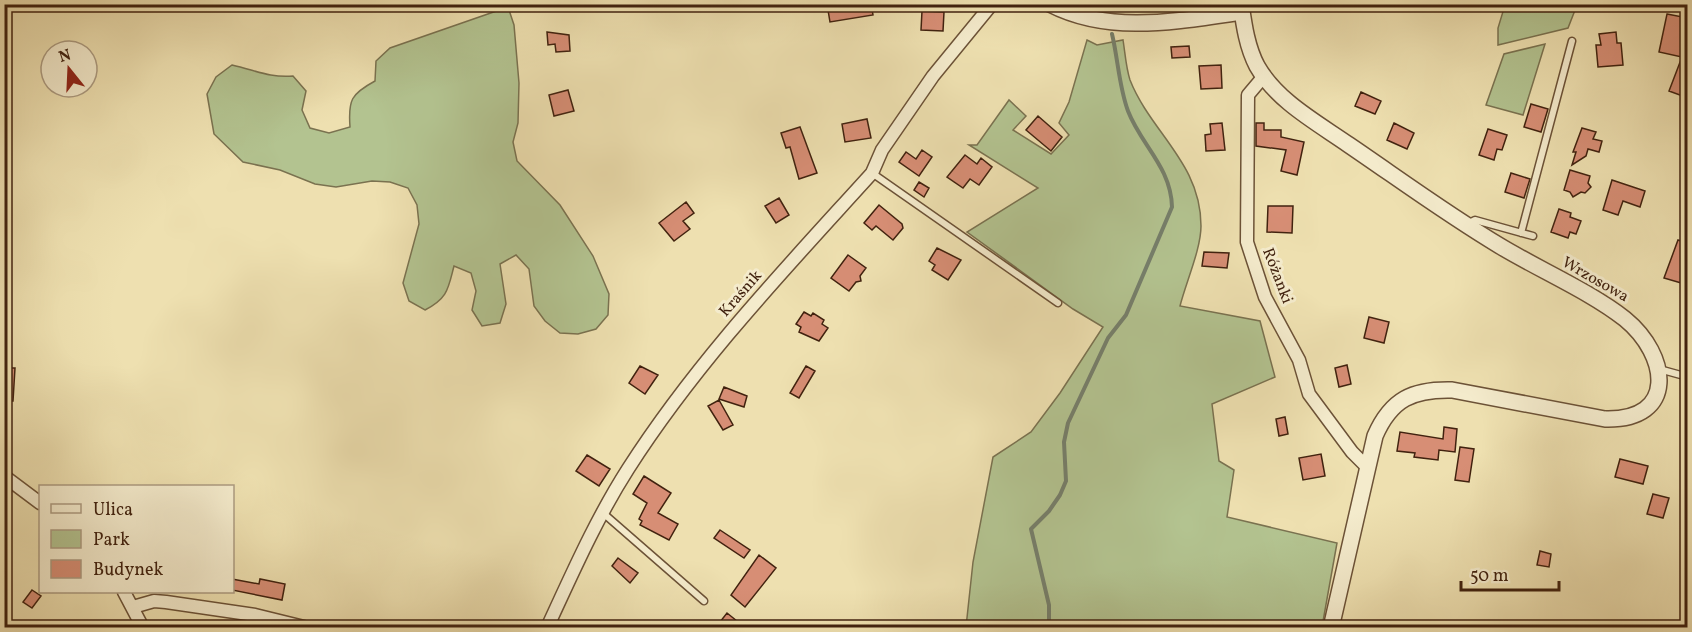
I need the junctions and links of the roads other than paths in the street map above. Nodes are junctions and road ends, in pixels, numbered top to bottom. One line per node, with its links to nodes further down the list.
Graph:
1 (992, 4): 6 (street, Kraśnik)
2 (1050, 4): 3 (street)
3 (1242, 8): 5 (street, Wrzosowa)
4 (1572, 41): 8 (lane)
5 (1264, 75): 7 (street, Wrzosowa); 13 (street, Różanki)
6 (872, 173): 10 (lane); 16 (street, Kraśnik)
7 (1467, 224): 8 (lane); 11 (street, Wrzosowa)
8 (1521, 233): 9 (lane)
9 (1533, 236)
10 (1058, 303)
11 (1659, 369): 12 (lane); 13 (street)
12 (1688, 377)
13 (1366, 466): 23 (street)
14 (4, 476): 15 (street)
15 (39, 502)
16 (603, 513): 18 (lane); 22 (street, Kraśnik)
17 (125, 593): 19 (street)
18 (704, 601)
19 (133, 607): 20 (street); 21 (street)
20 (143, 627)
21 (308, 627)
22 (547, 627)
23 (1331, 627)

